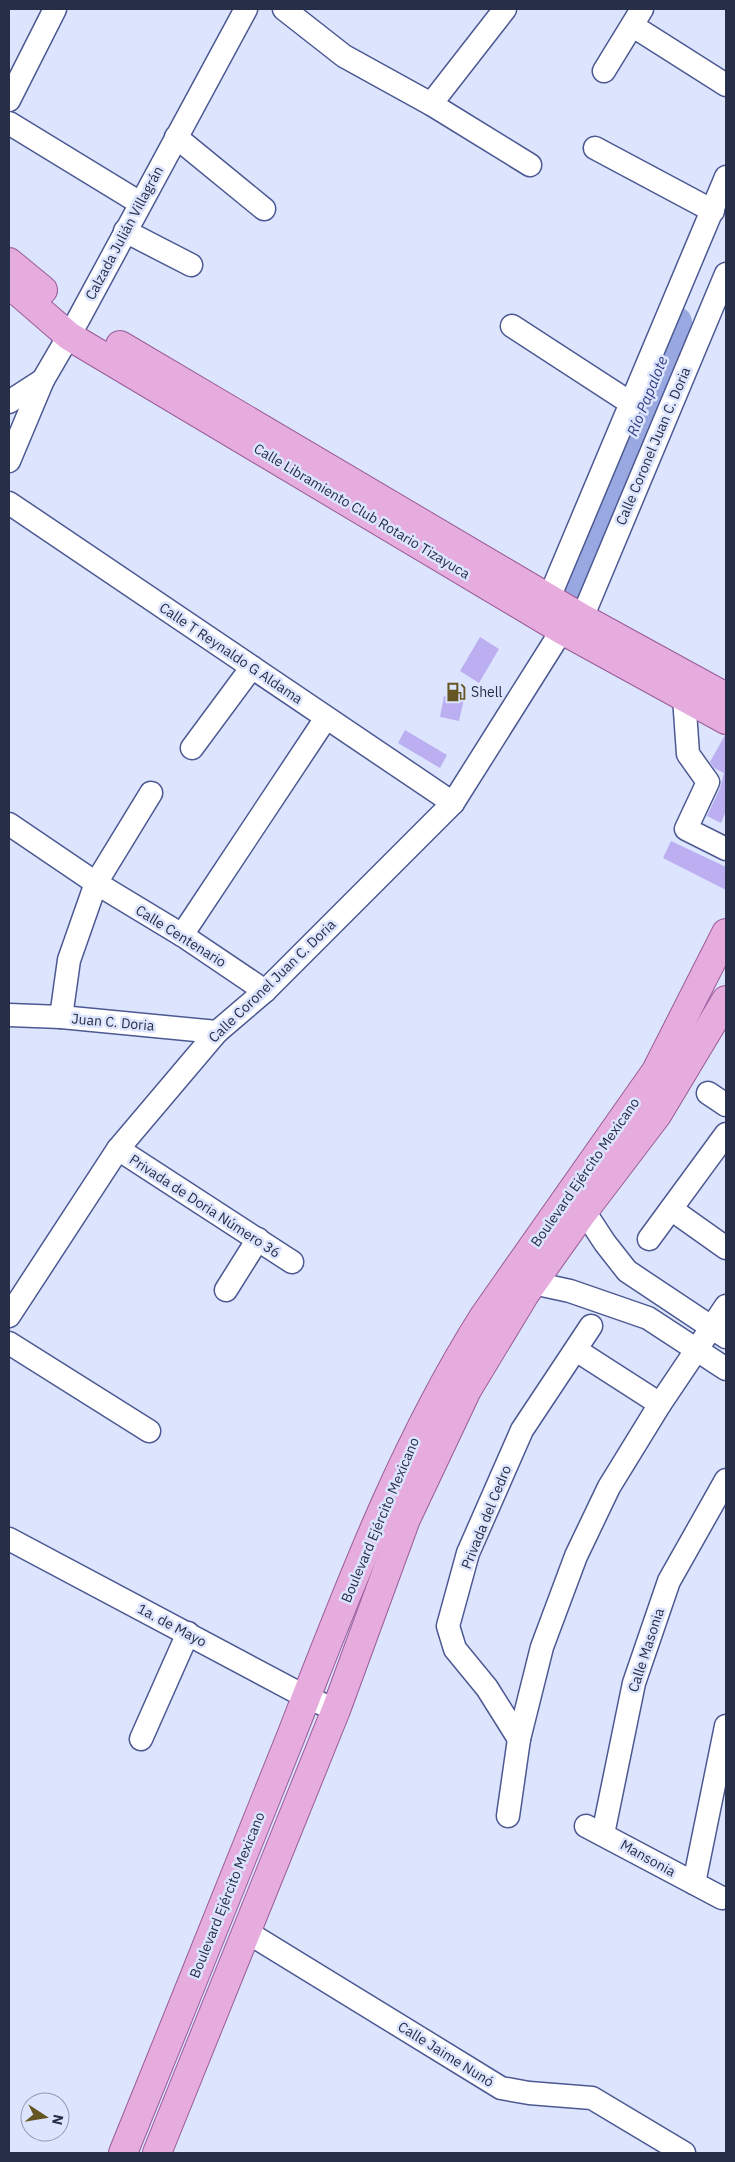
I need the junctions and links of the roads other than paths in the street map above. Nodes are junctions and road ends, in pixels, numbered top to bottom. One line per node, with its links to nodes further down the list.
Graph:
1 (55, 9): 8 (street)
2 (246, 9): 11 (street, Calzada Julián Villagrán)
3 (284, 9): 9 (street)
4 (505, 9): 9 (street)
5 (637, 17): 6 (street); 7 (street)
6 (604, 71)
7 (726, 85)
8 (9, 100)
9 (431, 104): 13 (street)
10 (9, 123): 15 (street)
11 (176, 137): 15 (street, Calzada Julián Villagrán); 16 (street)
12 (595, 148): 17 (street)
13 (530, 165)
14 (726, 177): 17 (street)
15 (140, 203): 18 (street, Calzada Julián Villagrán)
16 (264, 209)
17 (713, 211): 27 (street)
18 (125, 231): 20 (street); 24 (street, Calzada Julián Villagrán)
19 (9, 262): 24 (main road, Calle Libramiento Club Rotario Tizayuca)
20 (191, 265)
21 (726, 274): 31 (street, Calle Coronel Juan C. Doria)
22 (9, 284): 24 (main road, Calle Libramiento Club Rotario Tizayuca)
23 (512, 326): 27 (street)
24 (73, 328): 25 (street, Calzada Julián Villagrán); 30 (main road, Calle Libramiento Club Rotario Tizayuca); 31 (main road, Calle Libramiento Club Rotario Tizayuca)
25 (43, 380): 26 (street); 28 (street, Calzada Julián Villagrán)
26 (9, 402)
27 (632, 404): 30 (street)
28 (9, 461)
29 (9, 503): 32 (street, Calle T Reynaldo G Aldama)
30 (549, 598): 31 (main road, Calle Libramiento Club Rotario Tizayuca)
31 (572, 624): 33 (main road, Calle Libramiento Club Rotario Tizayuca); 34 (main road, Calle Libramiento Club Rotario Tizayuca); 39 (street, Calle Coronel Juan C. Doria)
32 (252, 667): 35 (street, Calle T Reynaldo G Aldama); 37 (street)
33 (684, 697): 36 (main road, Calle Libramiento Club Rotario Tizayuca); 41 (street)
34 (726, 697)
35 (326, 718): 39 (street, Calle T Reynaldo G Aldama); 44 (street)
36 (726, 720)
37 (192, 748)
38 (151, 793): 42 (street)
39 (452, 803): 45 (street, Calle Coronel Juan C. Doria)
40 (9, 824): 42 (street, Calle Centenario)
41 (726, 849)
42 (96, 883): 44 (street, Calle Centenario); 48 (street)
43 (726, 933): 77 (main road, Boulevard Ejército Mexicano)
44 (182, 934): 45 (street, Calle Centenario)
45 (265, 991): 49 (street, Calle Coronel Juan C. Doria)
46 (726, 1000): 53 (main road, Boulevard Ejército Mexicano)
47 (9, 1015): 48 (street, Juan C. Doria)
48 (61, 1017): 49 (street, Juan C. Doria)
49 (217, 1032): 51 (street, Calle Coronel Juan C. Doria)
50 (726, 1134): 52 (street)
51 (118, 1149): 54 (street, Privada de Doria Número 36); 64 (street, Calle Coronel Juan C. Doria)
52 (671, 1209): 55 (street); 56 (street)
53 (584, 1211): 58 (street); 59 (main road, Boulevard Ejército Mexicano)
54 (258, 1239): 57 (street, Privada de Doria Número 36); 60 (street)
55 (649, 1239)
56 (726, 1248)
57 (292, 1262)
58 (627, 1271): 61 (street); 62 (street)
59 (533, 1284): 62 (street); 78 (main road, Boulevard Ejército Mexicano)
60 (226, 1290)
61 (664, 1295): 65 (street); 67 (street)
62 (606, 1302): 65 (street)
63 (726, 1306): 67 (street)
64 (9, 1316)
65 (648, 1318): 69 (street)
66 (591, 1326): 70 (street, Privada del Cedro)
67 (719, 1332): 69 (street)
68 (9, 1343): 73 (street)
69 (697, 1348): 71 (street); 72 (street)
70 (576, 1350): 72 (street); 81 (street, Privada del Cedro)
71 (726, 1369)
72 (660, 1404): 81 (street)
73 (149, 1431)
74 (726, 1480): 83 (street, Calle Masonia)
75 (9, 1539): 76 (street, 1a. de Mayo)
76 (188, 1633): 77 (street, 1a. de Mayo); 80 (street)
77 (306, 1697): 78 (street, 1a. de Mayo); 87 (main road, Boulevard Ejército Mexicano)
78 (336, 1710): 86 (main road, Boulevard Ejército Mexicano)
79 (726, 1726): 84 (street)
80 (141, 1739)
81 (519, 1739): 82 (street)
82 (508, 1816)
83 (595, 1830): 84 (street, Mansonia)
84 (694, 1883): 85 (street, Mansonia)
85 (722, 1898)
86 (247, 1932): 88 (main road, Boulevard Ejército Mexicano); 89 (street, Calle Jaime Nunó)
87 (124, 2153)
88 (158, 2153)
89 (684, 2153)

